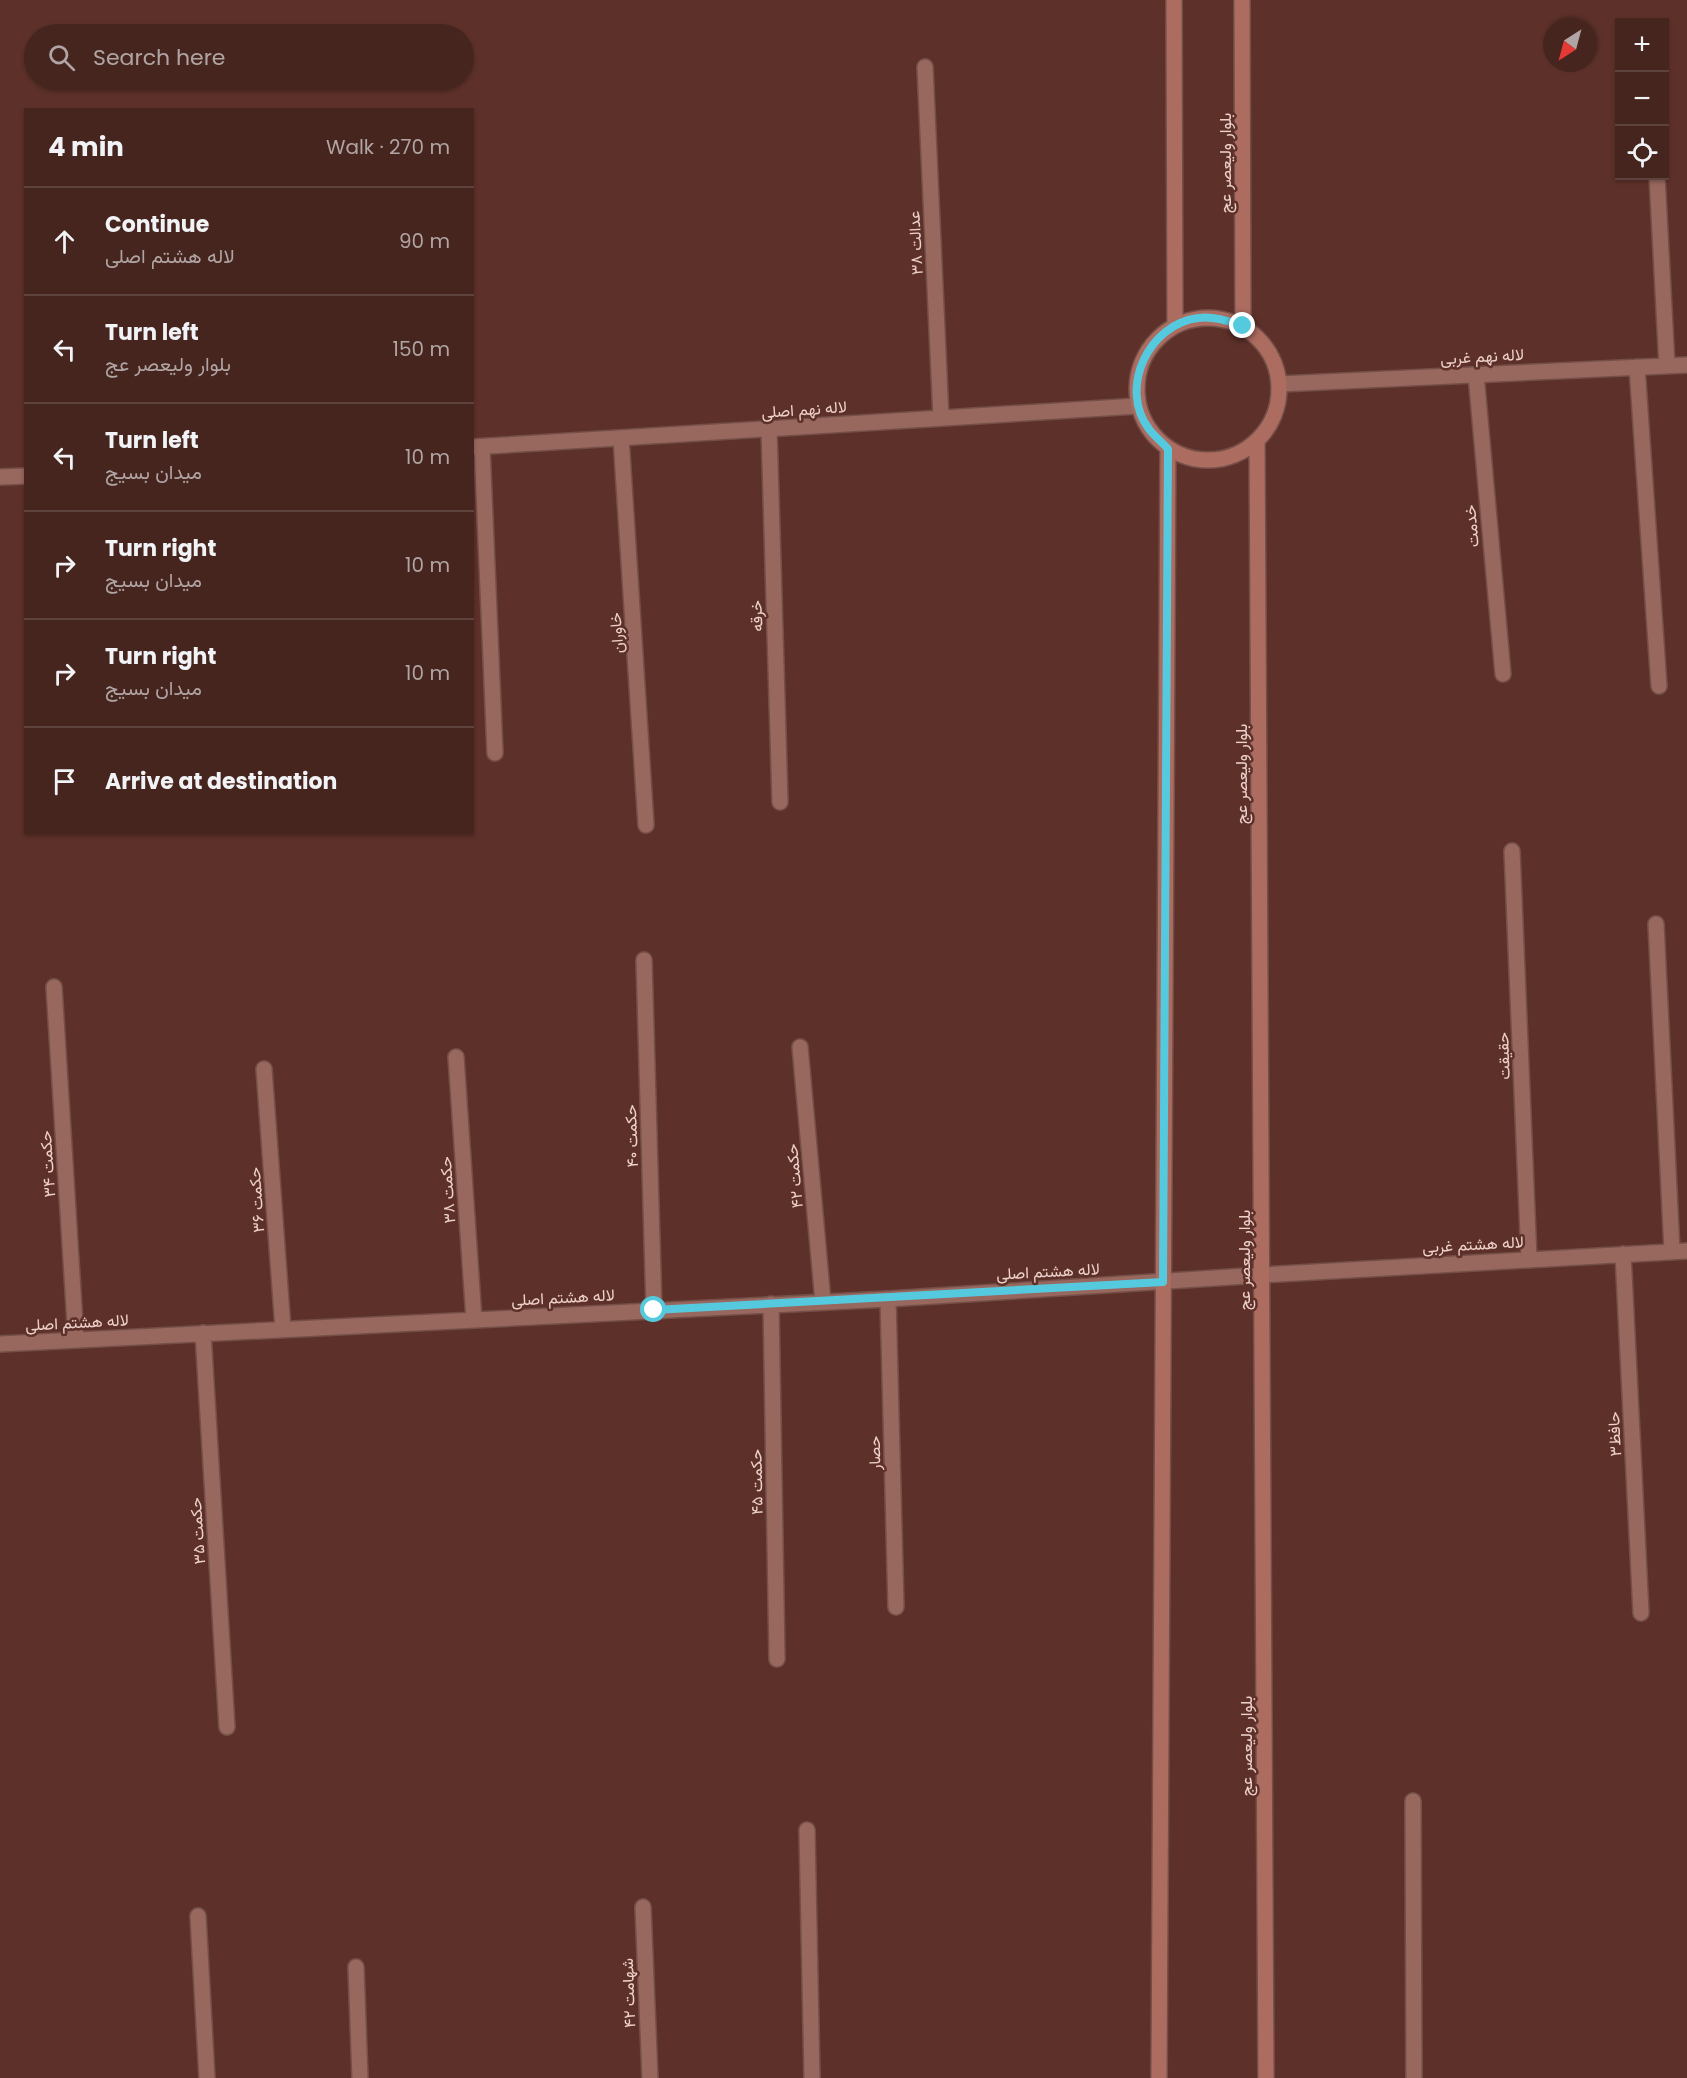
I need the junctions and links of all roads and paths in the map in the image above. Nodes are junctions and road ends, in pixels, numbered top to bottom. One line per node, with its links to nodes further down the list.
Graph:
1 (1174, 0): 5 (main road)
2 (1242, 0): 6 (main road, بلوار ولیعصر عج)
3 (926, 66): 13 (street, عدالت ٣٨)
4 (1657, 180): 8 (street)
5 (1175, 326): 6 (main road); 12 (main road)
6 (1243, 326): 11 (main road)
7 (1687, 365): 8 (street, لاله نهم غربی)
8 (1667, 366): 9 (street, لاله نهم غربی)
9 (1637, 367): 10 (street, لاله نهم غربی); 22 (street)
10 (1476, 375): 11 (street, لاله نهم غربی); 21 (street, خدمت)
11 (1280, 384): 16 (main road)
12 (1138, 406): 13 (street, لاله نهم اصلی); 18 (main road)
13 (941, 418): 14 (street, لاله نهم اصلی)
14 (769, 429): 15 (street, لاله نهم اصلی); 24 (street, خرقه)
15 (621, 438): 17 (street, لاله نهم اصلی); 25 (street, خاوران)
16 (1257, 441): 18 (main road); 36 (main road, بلوار ولیعصر عج)
17 (477, 447): 23 (street)
18 (1168, 449): 37 (main road)
19 (24, 476): 20 (street)
20 (0, 477)
21 (1503, 674)
22 (1659, 686)
23 (495, 753)
24 (780, 802)
25 (646, 825)
26 (1512, 851): 35 (street, حقیقت)
27 (1656, 924): 33 (street)
28 (644, 960): 41 (street, حکمت ۴۰)
29 (54, 987): 45 (street, حکمت ۳۴)
30 (800, 1047): 39 (street, حکمت ۴۲)
31 (456, 1057): 42 (street, حکمت ۳۸)
32 (264, 1069): 43 (street, حکمت ۳۶)
33 (1680, 1251): 34 (street, لاله هشتم غربی)
34 (1623, 1254): 35 (street, لاله هشتم غربی); 48 (street, حافظ۳)
35 (1529, 1259): 36 (street, لاله هشتم غربی)
36 (1262, 1275): 37 (street, لاله هشتم غربی); 61 (main road, بلوار ولیعصر عج)
37 (1163, 1282): 38 (street, لاله هشتم اصلی); 60 (main road)
38 (888, 1299): 39 (street, لاله هشتم اصلی); 47 (street, حصار)
39 (823, 1302): 40 (street, لاله هشتم اصلی)
40 (771, 1304): 41 (street, لاله هشتم اصلی); 49 (street, حکمت ۴۵)
41 (654, 1310): 42 (street, لاله هشتم اصلی)
42 (474, 1320): 43 (street, لاله هشتم اصلی)
43 (283, 1329): 44 (street, لاله هشتم اصلی)
44 (203, 1334): 45 (street, لاله هشتم اصلی); 50 (street, حکمت ۳۵)
45 (76, 1340): 46 (street, لاله هشتم اصلی)
46 (0, 1344)
47 (896, 1606)
48 (1641, 1613)
49 (777, 1659)
50 (227, 1726)
51 (1413, 1801): 62 (street)
52 (807, 1830): 59 (street)
53 (643, 1907): 58 (street, شهامت ۴۲)
54 (198, 1916): 56 (street)
55 (356, 1967): 57 (street)
56 (207, 2078)
57 (360, 2078)
58 (650, 2078)
59 (812, 2078)
60 (1159, 2078)
61 (1266, 2078)
62 (1414, 2078)

